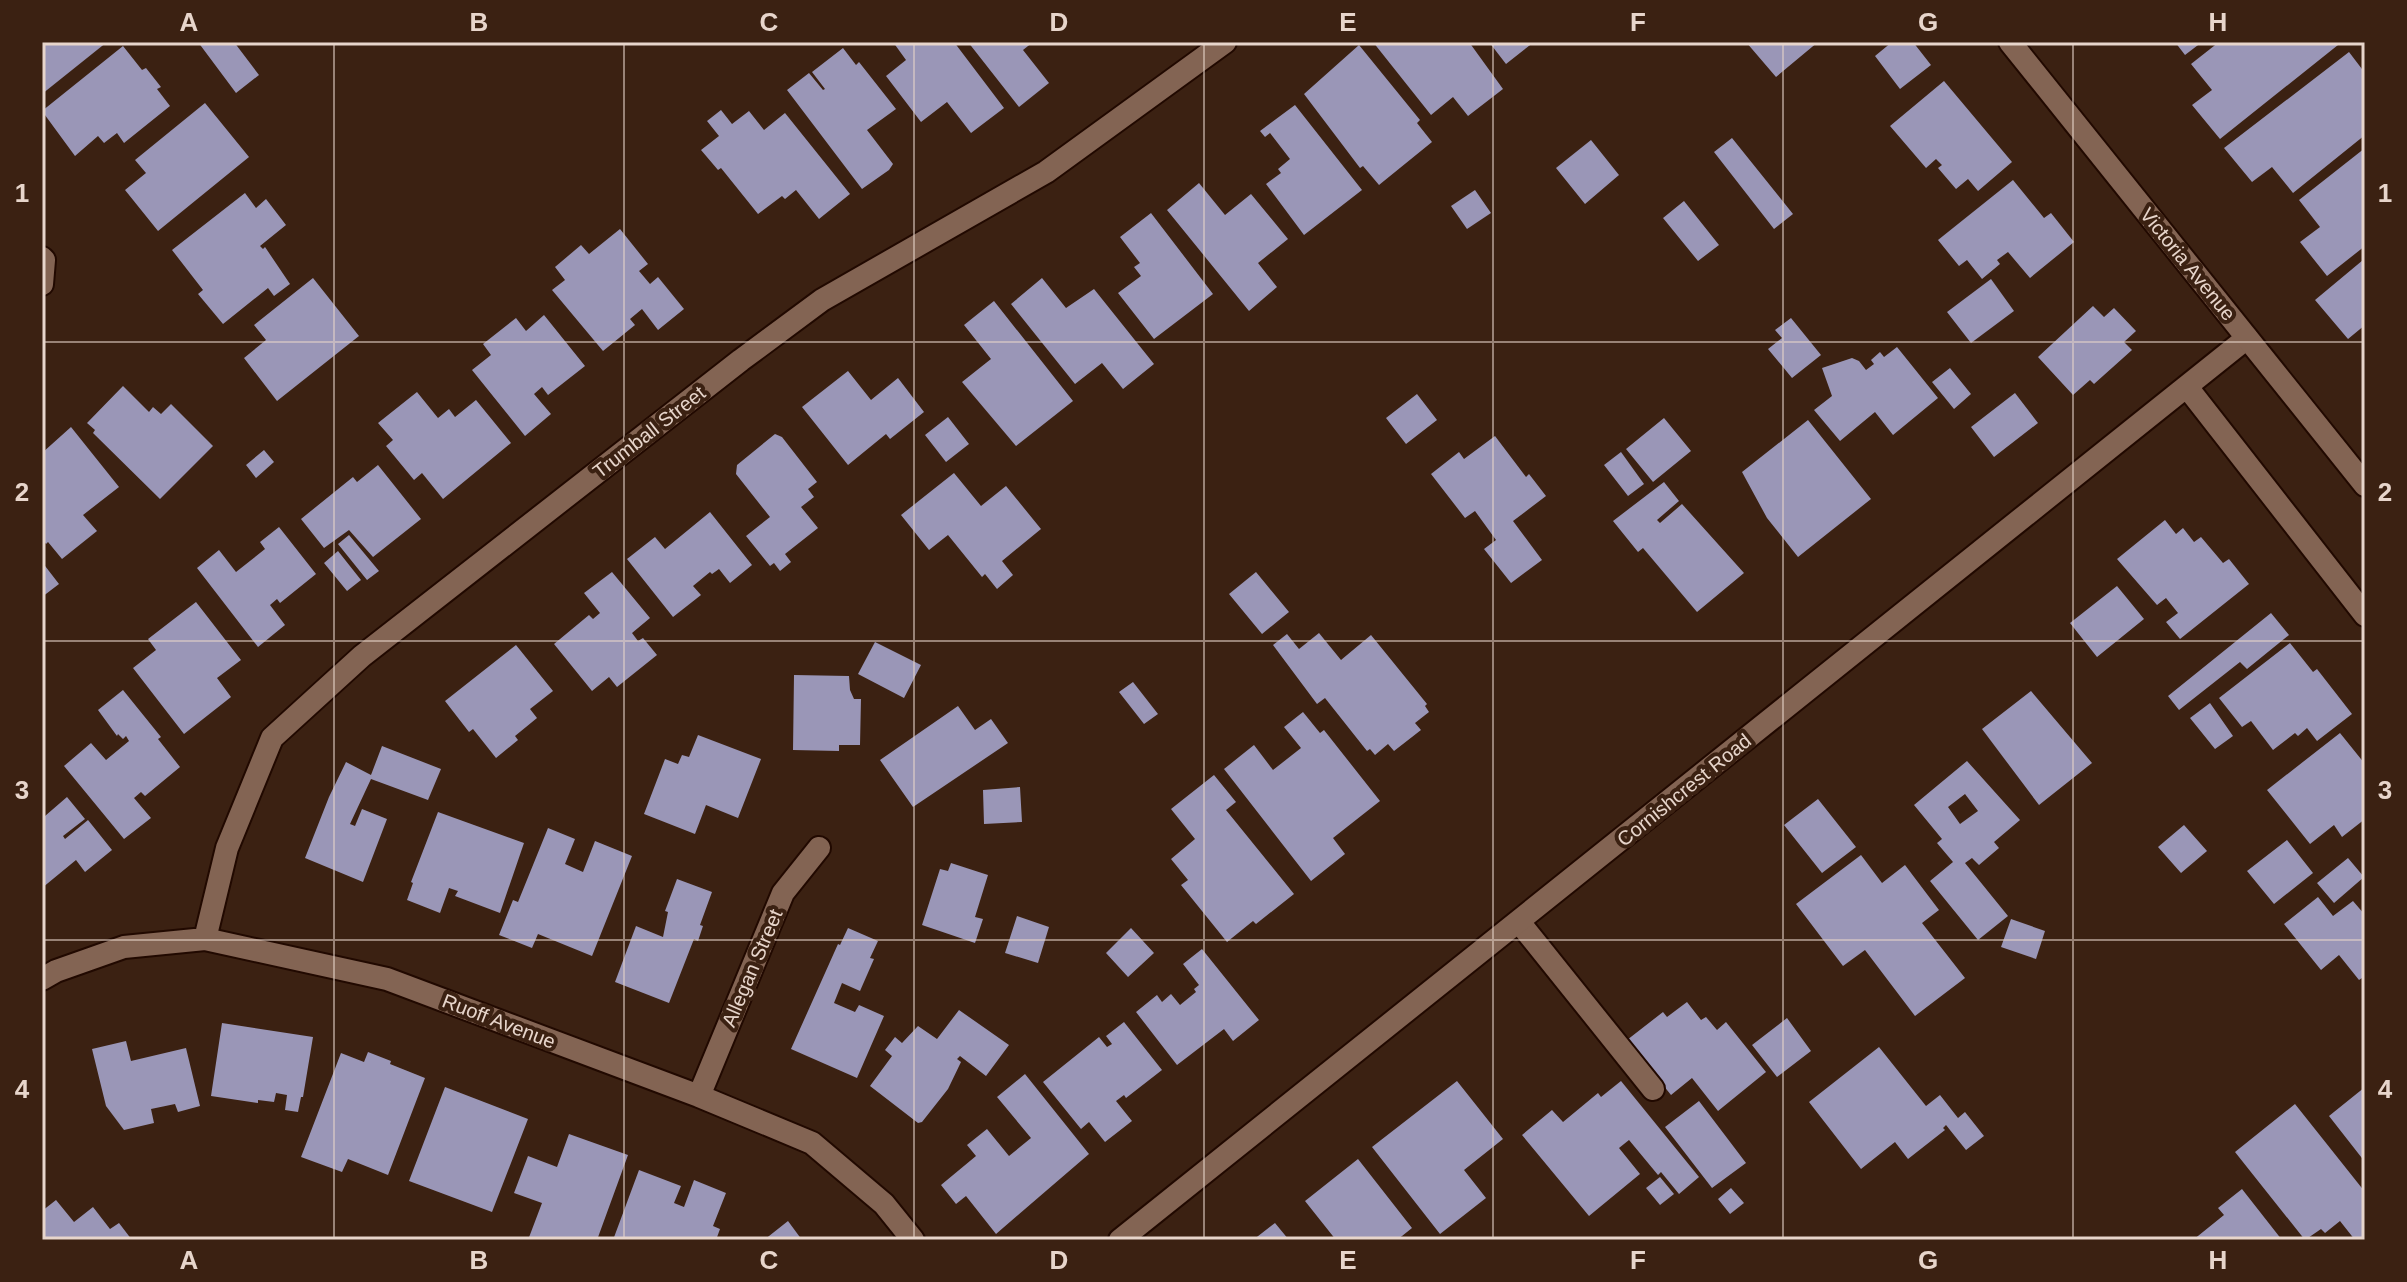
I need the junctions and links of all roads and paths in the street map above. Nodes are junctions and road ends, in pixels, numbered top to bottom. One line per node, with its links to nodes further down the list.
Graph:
1 (1225, 42): 11 (street, Trumball Street)
2 (2010, 42): 5 (street, Victoria Avenue)
3 (42, 258): 4 (street)
4 (42, 284)
5 (2247, 338): 6 (street, Cornishcrest Road); 7 (street, Victoria Avenue)
6 (2187, 387): 8 (street); 10 (street, Cornishcrest Road)
7 (2365, 485)
8 (2365, 615)
9 (819, 848): 14 (street, Allegan Street)
10 (1519, 922): 13 (street); 15 (street, Cornishcrest Road)
11 (205, 939): 12 (street, Ruoff Avenue); 14 (street, Ruoff Avenue)
12 (42, 979)
13 (1653, 1089)
14 (699, 1096): 16 (street, Ruoff Avenue)
15 (1127, 1238)
16 (913, 1240)

